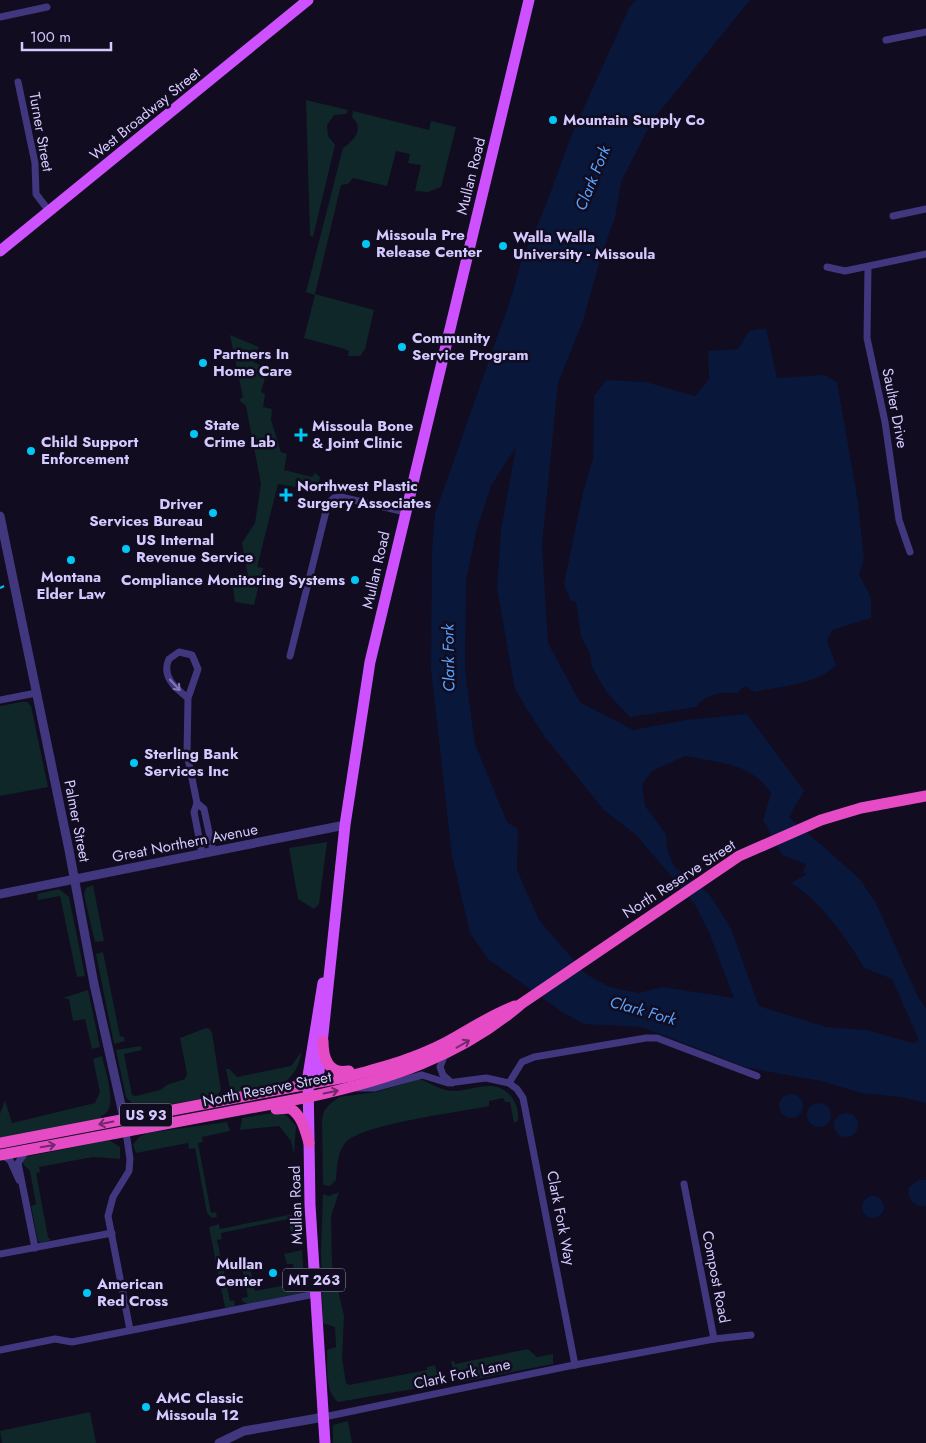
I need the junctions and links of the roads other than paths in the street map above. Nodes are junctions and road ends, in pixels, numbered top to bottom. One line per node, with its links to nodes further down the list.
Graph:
1 (308, 0): 9 (main road, West Broadway Street)
2 (528, 0): 15 (main road, Mullan Road)
3 (47, 7): 4 (street)
4 (0, 17)
5 (926, 32): 6 (street)
6 (886, 40)
7 (18, 82): 9 (street, Turner Street)
8 (926, 209): 10 (street)
9 (49, 211): 11 (main road, West Broadway Street)
10 (893, 216)
11 (0, 251)
12 (926, 254): 14 (street)
13 (827, 267): 14 (street)
14 (868, 267): 17 (street, Saulter Drive)
15 (405, 512): 18 (street); 24 (main road, Mullan Road)
16 (0, 516): 19 (street, Palmer Street)
17 (910, 552)
18 (290, 656)
19 (36, 693): 21 (street); 27 (street, Palmer Street)
20 (188, 698): 20 (street, one-way to 20); 23 (street)
21 (0, 700)
22 (926, 796): 30 (highway, North Reserve Street)
23 (197, 803): 25 (street); 26 (street)
24 (345, 825): 25 (street, Great Northern Avenue); 29 (main road, Mullan Road)
25 (213, 851): 26 (street, Great Northern Avenue)
26 (202, 853): 27 (street, Great Northern Avenue)
27 (74, 880): 28 (street, Great Northern Avenue); 40 (street, Palmer Street)
28 (0, 894)
29 (331, 947): 31 (main road, Mullan Road); 37 (main road, Mullan Road)
30 (521, 1004): 32 (highway, North Reserve Street / US 93, one-way to 30); 33 (highway, North Reserve Street / US 93)
31 (323, 1041): 33 (highway); 37 (main road, Mullan Road)
32 (445, 1054): 36 (street); 38 (highway, North Reserve Street / US 93)
33 (407, 1060): 37 (highway, North Reserve Street / US 93)
34 (757, 1076): 35 (street)
35 (509, 1083): 36 (street); 56 (street, Clark Fork Way)
36 (452, 1084): 38 (street)
37 (310, 1085): 39 (main road, Mullan Road); 40 (highway, North Reserve Street / US 93)
38 (353, 1087): 39 (highway, North Reserve Street / US 93, one-way to 38)
39 (309, 1097): 41 (highway, North Reserve Street / US 93); 43 (main road, Mullan Road / MT 263)
40 (124, 1119): 42 (street, Palmer Street); 45 (highway, North Reserve Street / US 93, one-way to 45)
41 (153, 1126): 42 (highway, North Reserve Street / US 93); 43 (highway)
42 (126, 1132): 44 (highway, North Reserve Street / US 93, one-way to 42); 48 (street)
43 (309, 1142): 51 (main road, Mullan Road / MT 263)
44 (26, 1150): 45 (highway, North Reserve Street / US 93); 47 (street)
45 (0, 1151): 47 (street)
46 (684, 1184): 54 (street, Compost Road)
47 (22, 1185): 49 (street)
48 (112, 1233): 49 (street); 52 (street)
49 (35, 1248): 50 (street)
50 (0, 1254)
51 (315, 1294): 52 (street); 57 (main road, Mullan Road / MT 263)
52 (130, 1330): 55 (street)
53 (751, 1335): 54 (street, Compost Road)
54 (714, 1338): 56 (street, Clark Fork Lane)
55 (0, 1350)
56 (575, 1365): 57 (street, Clark Fork Lane)
57 (324, 1417): 58 (street, Clark Fork Lane); 59 (main road, Mullan Road / MT 263)
58 (219, 1443)
59 (325, 1443)

